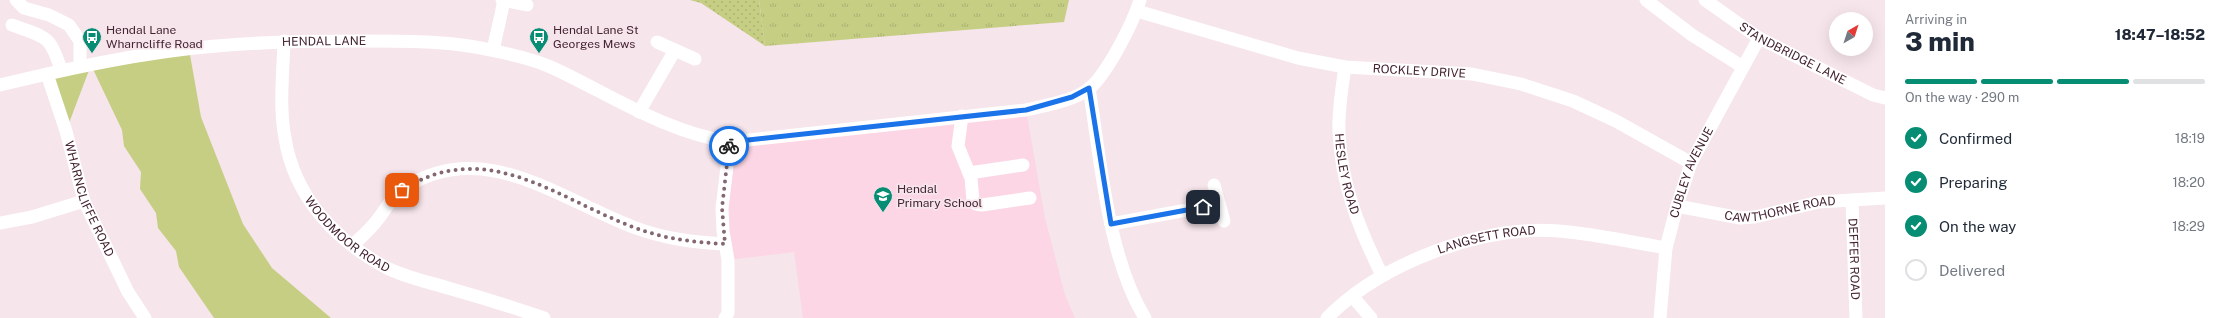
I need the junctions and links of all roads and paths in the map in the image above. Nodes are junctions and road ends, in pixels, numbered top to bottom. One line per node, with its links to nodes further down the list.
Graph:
1 (16, 0): 14 (street)
2 (503, 0): 5 (street); 11 (street)
3 (1646, 0): 16 (street)
4 (1705, 0): 8 (street, STANDBRIDGE LANE)
5 (527, 5)
6 (1139, 6): 15 (street, ROCKLEY DRIVE); 20 (street, HENDAL LANE)
7 (12, 25): 17 (street)
8 (1759, 38): 16 (street, CUBLEY AVENUE); 21 (street, STANDBRIDGE LANE)
9 (284, 42): 11 (street, HENDAL LANE); 14 (street, HENDAL LANE); 39 (street, WOODMOOR ROAD)
10 (657, 42): 12 (street)
11 (493, 50): 22 (street, HENDAL LANE)
12 (675, 50): 13 (street); 22 (street)
13 (695, 59)
14 (80, 66): 17 (street, HENDAL LANE)
15 (1345, 67): 25 (street, ROCKLEY DRIVE); 41 (street, HESLEY ROAD)
16 (1743, 67): 25 (street, CUBLEY AVENUE)
17 (61, 70): 18 (street, HENDAL LANE)
18 (47, 74): 19 (street, HENDAL LANE); 31 (street, WHARNCLIFFE ROAD)
19 (0, 85)
20 (1089, 88): 23 (street, HENDAL LANE); 37 (street)
21 (1885, 98)
22 (639, 112): 24 (street, HENDAL LANE)
23 (962, 116): 24 (street, HENDAL LANE); 27 (street)
24 (730, 142): 38 (street)
25 (1691, 163): 34 (street, CUBLEY AVENUE)
26 (1023, 165): 27 (street)
27 (969, 173): 29 (street)
28 (1214, 185): 33 (street)
29 (1030, 198)
30 (1885, 198): 32 (street, CAWTHORNE ROAD)
31 (84, 201): 36 (street); 43 (street, WHARNCLIFFE ROAD)
32 (1852, 201): 34 (street, CAWTHORNE ROAD); 50 (street, DEFFER ROAD)
33 (1219, 204): 35 (street); 37 (street)
34 (1676, 206): 40 (street, CUBLEY AVENUE)
35 (1224, 221)
36 (0, 223)
37 (1111, 224): 46 (street)
38 (725, 244): 39 (street); 45 (street)
39 (353, 245): 44 (street, WOODMOOR ROAD)
40 (1666, 248): 41 (street, LANGSETT ROAD); 49 (street, CUBLEY AVENUE)
41 (1382, 275): 42 (street, LANGSETT ROAD)
42 (1353, 297): 47 (street, LANGSETT ROAD); 48 (street)
43 (145, 318)
44 (544, 318)
45 (725, 318)
46 (1145, 318)
47 (1327, 318)
48 (1371, 318)
49 (1660, 318)
50 (1856, 318)

